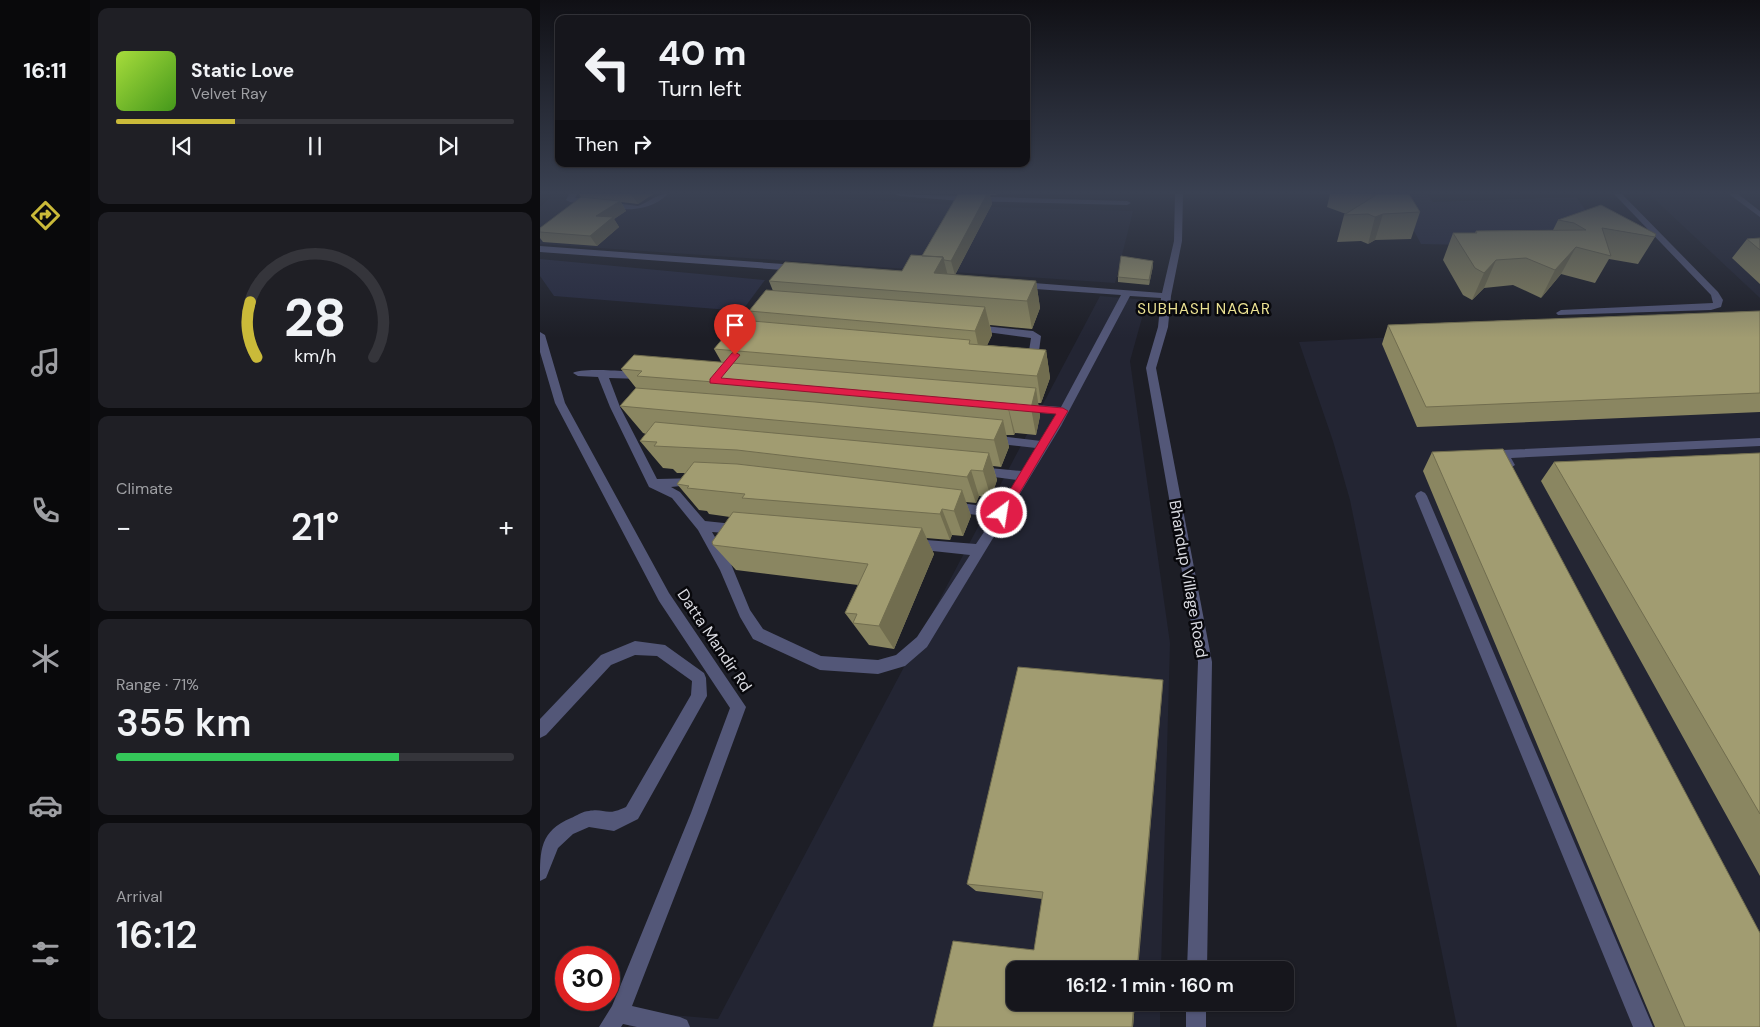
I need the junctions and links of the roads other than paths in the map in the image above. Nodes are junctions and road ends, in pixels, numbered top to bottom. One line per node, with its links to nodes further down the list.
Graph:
1 (1178, 242): 7 (street, Bhandup Village Road)
2 (1664, 242): 8 (street)
3 (540, 248): 4 (street)
4 (800, 276)
5 (1010, 284): 6 (street)
6 (1127, 292): 7 (street); 16 (street)
7 (1166, 296): 34 (street, Bhandup Village Road)
8 (1561, 313)
9 (963, 328): 11 (street)
10 (540, 335): 36 (street, Datta Mandir Rd)
11 (1012, 365)
12 (578, 373): 13 (street)
13 (602, 373): 14 (street); 24 (street)
14 (657, 377)
15 (1014, 407): 16 (street)
16 (1063, 411): 19 (street)
17 (981, 438): 19 (street)
18 (1760, 442): 22 (street)
19 (1044, 445): 21 (street)
20 (966, 470): 21 (street)
21 (1024, 476): 27 (street)
22 (1517, 480)
23 (711, 481): 24 (street)
24 (653, 484): 28 (street)
25 (1421, 496): 39 (street)
26 (943, 506): 27 (street)
27 (1002, 513): 31 (street)
28 (702, 526): 29 (street); 31 (street)
29 (751, 530)
30 (900, 543): 31 (street)
31 (979, 550)
32 (540, 730): 33 (street)
33 (540, 872)
34 (1197, 961)
35 (1196, 1011): 38 (street)
36 (614, 1020): 37 (street)
37 (680, 1027)
38 (1196, 1027)
39 (1643, 1027)

